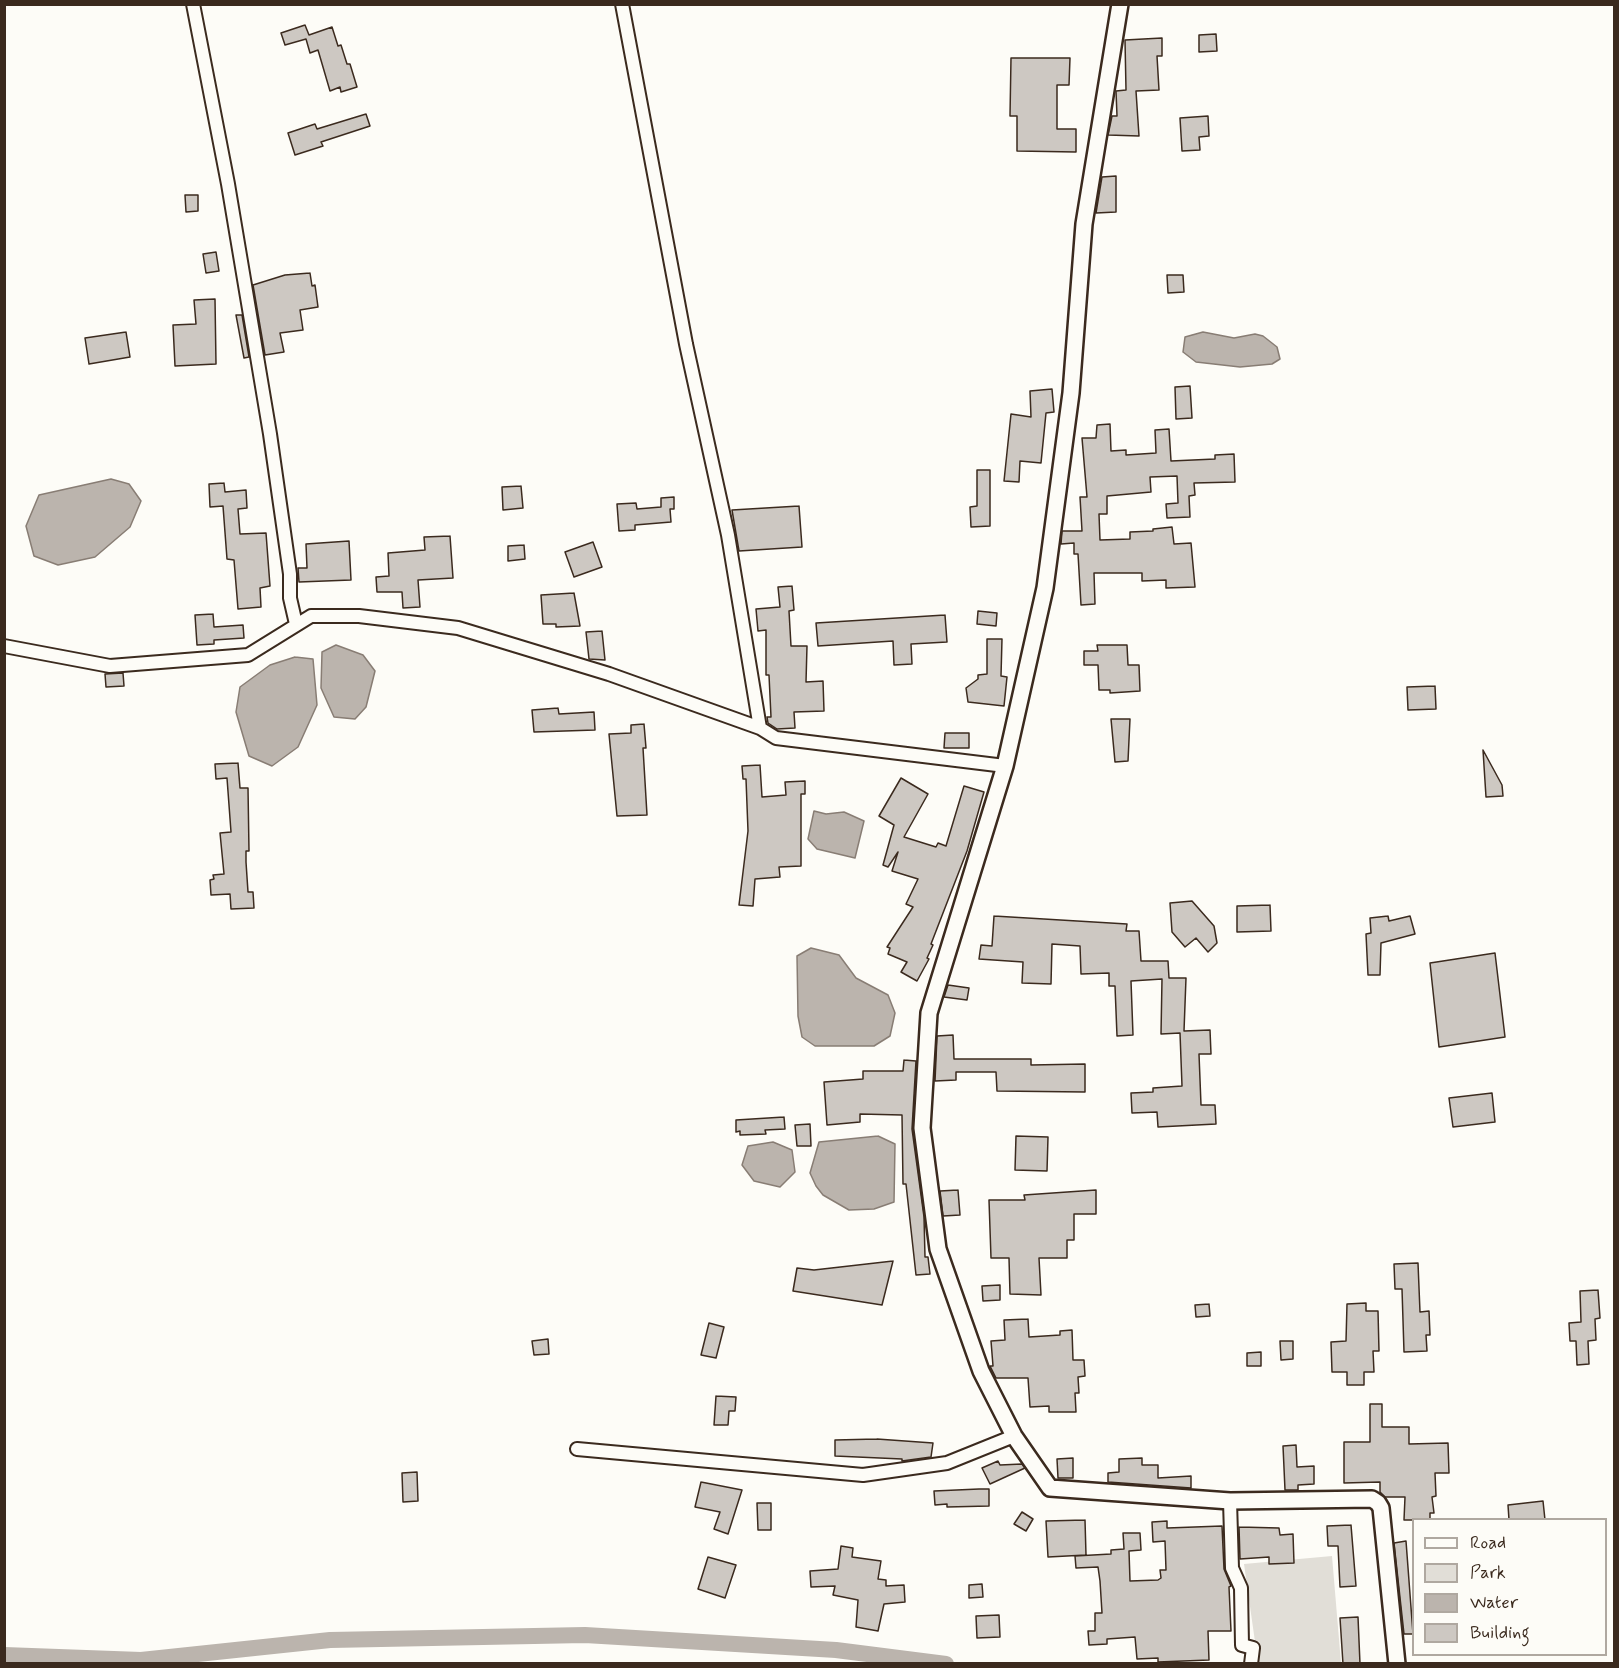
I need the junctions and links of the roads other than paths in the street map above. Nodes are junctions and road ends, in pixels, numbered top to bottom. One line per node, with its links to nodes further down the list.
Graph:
1 (193, 4): 4 (street)
2 (622, 4): 6 (street)
3 (1120, 4): 7 (street)
4 (296, 624): 5 (street); 6 (street)
5 (4, 646)
6 (760, 728): 7 (street)
7 (1005, 766): 8 (street)
8 (1014, 1436): 9 (street); 10 (street)
9 (577, 1449)
10 (1230, 1501): 11 (street); 12 (street)
11 (1251, 1664)
12 (1397, 1664)

